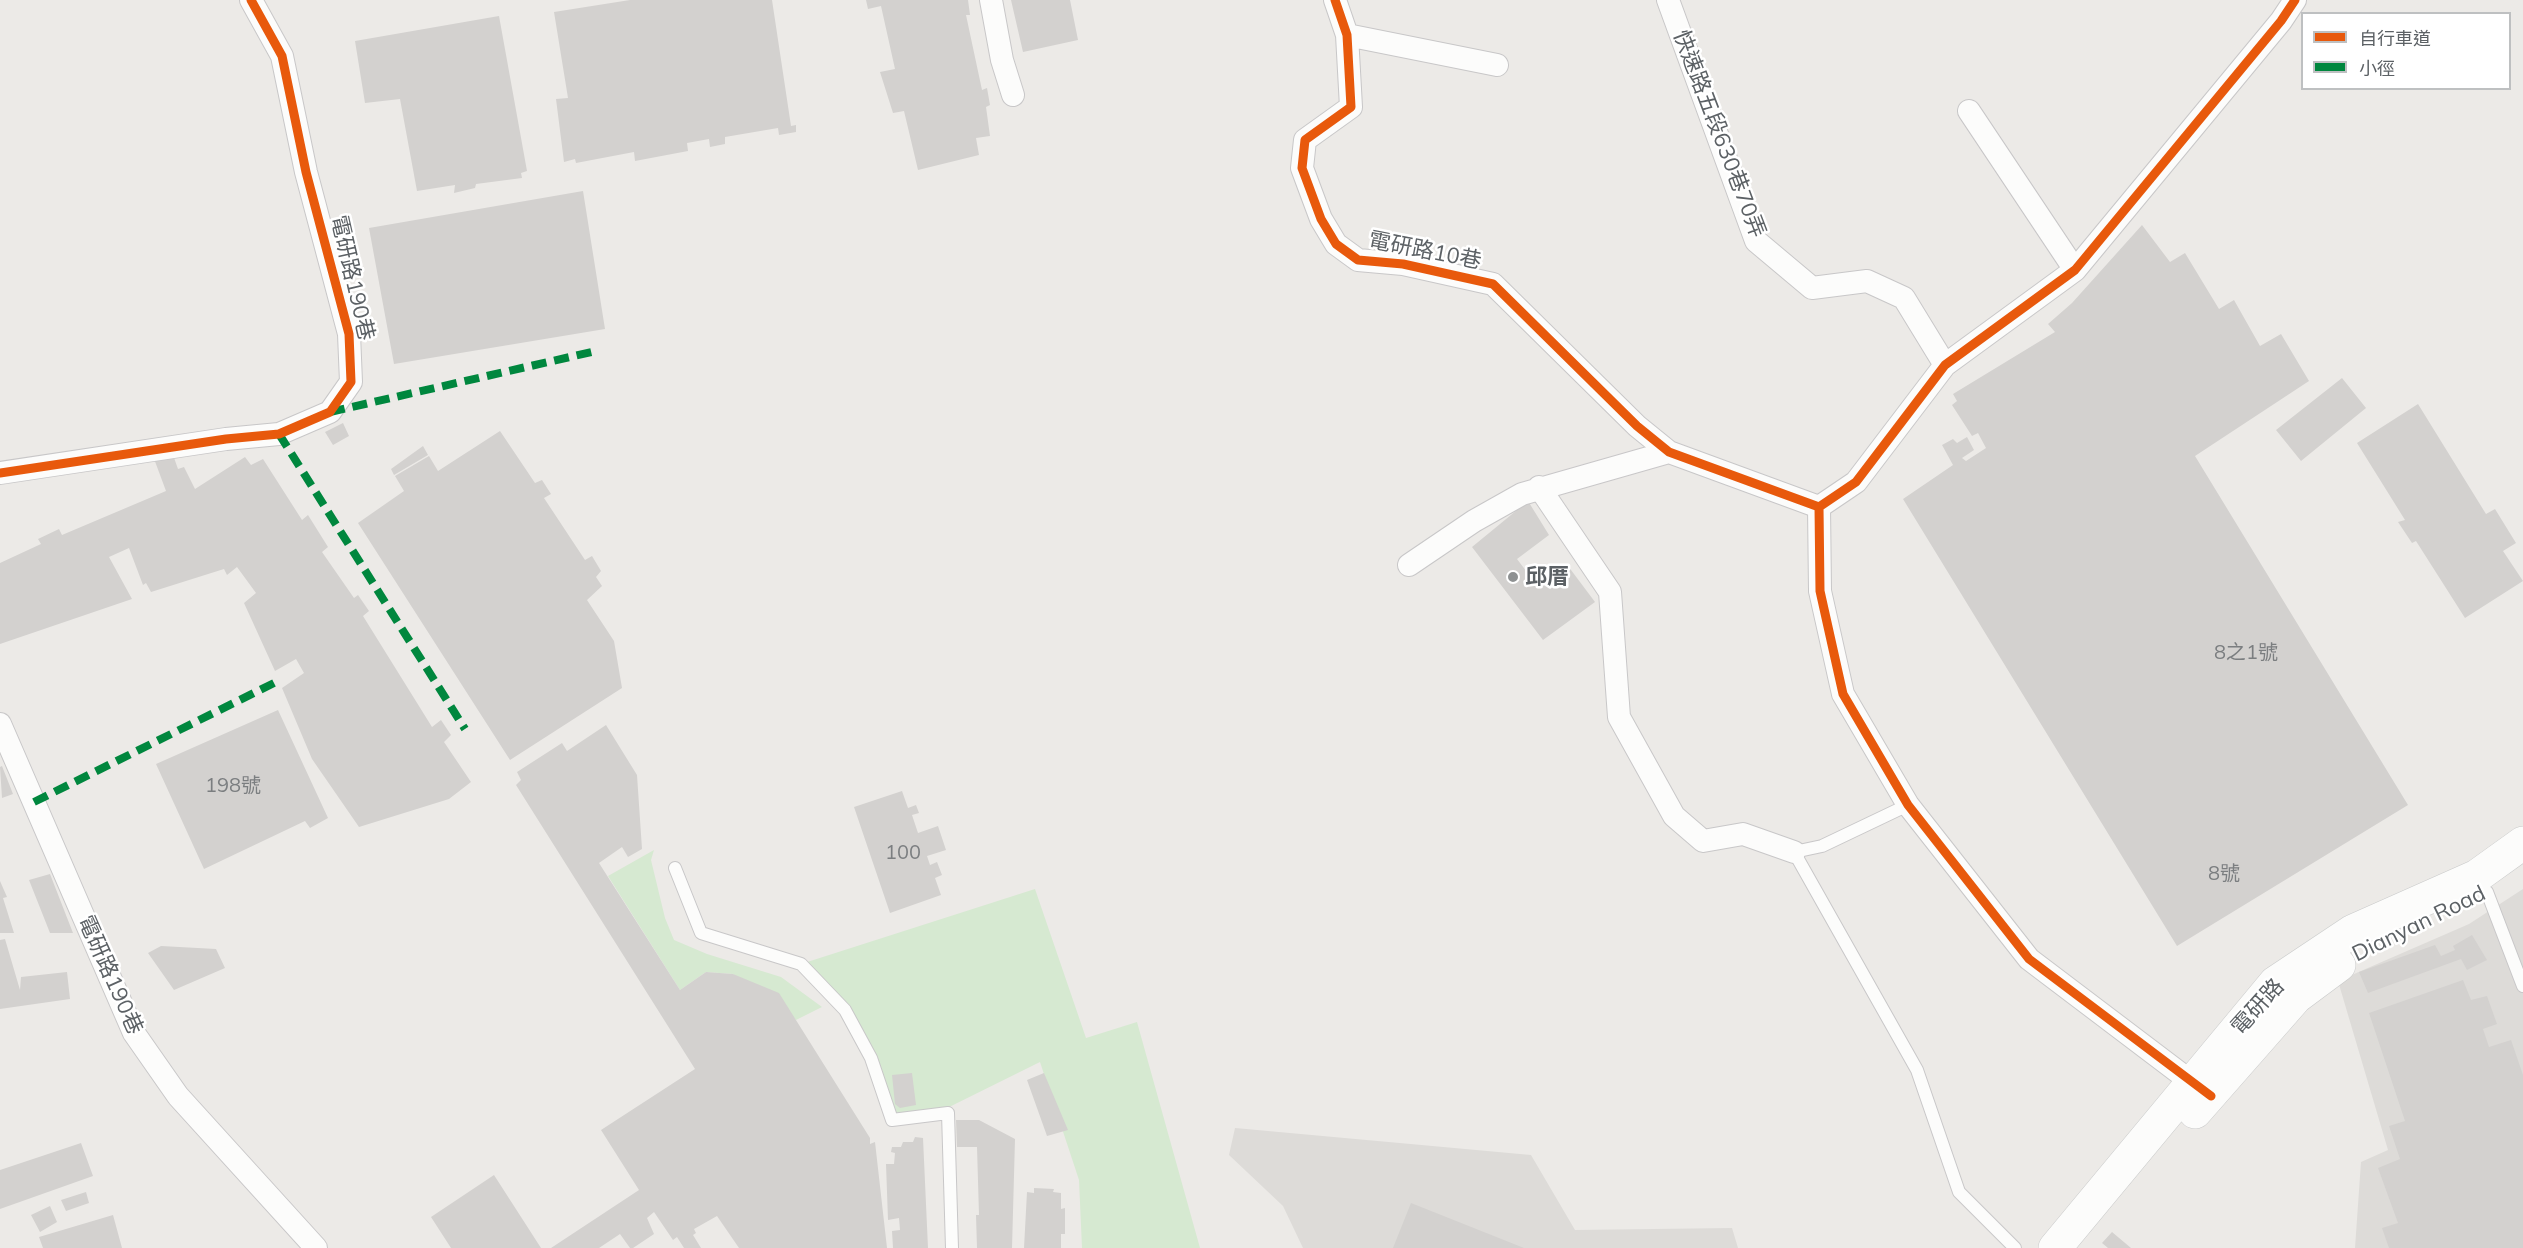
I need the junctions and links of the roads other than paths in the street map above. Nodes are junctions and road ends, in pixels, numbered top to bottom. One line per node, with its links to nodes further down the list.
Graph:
1 (251, 0): 13 (street, 電研路190巷)
2 (991, 0): 8 (street)
3 (1335, 0): 6 (street, 電研路10巷)
4 (1668, 0): 11 (street, 快速路五段630巷70弄)
5 (2295, 0): 10 (street)
6 (1347, 35): 7 (street); 12 (street, 電研路10巷)
7 (1497, 65)
8 (1013, 95)
9 (1969, 111): 10 (street)
10 (2075, 270): 11 (street)
11 (1944, 365): 15 (street)
12 (1669, 452): 14 (street); 15 (street, 電研路10巷)
13 (0, 472)
14 (1539, 487): 16 (street); 20 (street)
15 (1820, 507): 18 (street)
16 (1409, 565)
17 (0, 724): 26 (street, 電研路190巷)
18 (1908, 806): 20 (lane); 25 (street)
19 (2523, 843): 25 (street, 電研路)
20 (1794, 852): 28 (lane)
21 (675, 868): 27 (lane)
22 (2523, 869): 23 (street, Dianyan Road)
23 (2487, 892): 24 (lane); 25 (street, Dianyan Road)
24 (2523, 986)
25 (2202, 1089): 29 (street, 電研路); 30 (street, Dianyan Road)
26 (316, 1248)
27 (952, 1248)
28 (2015, 1248)
29 (2055, 1248)
30 (2075, 1248)

